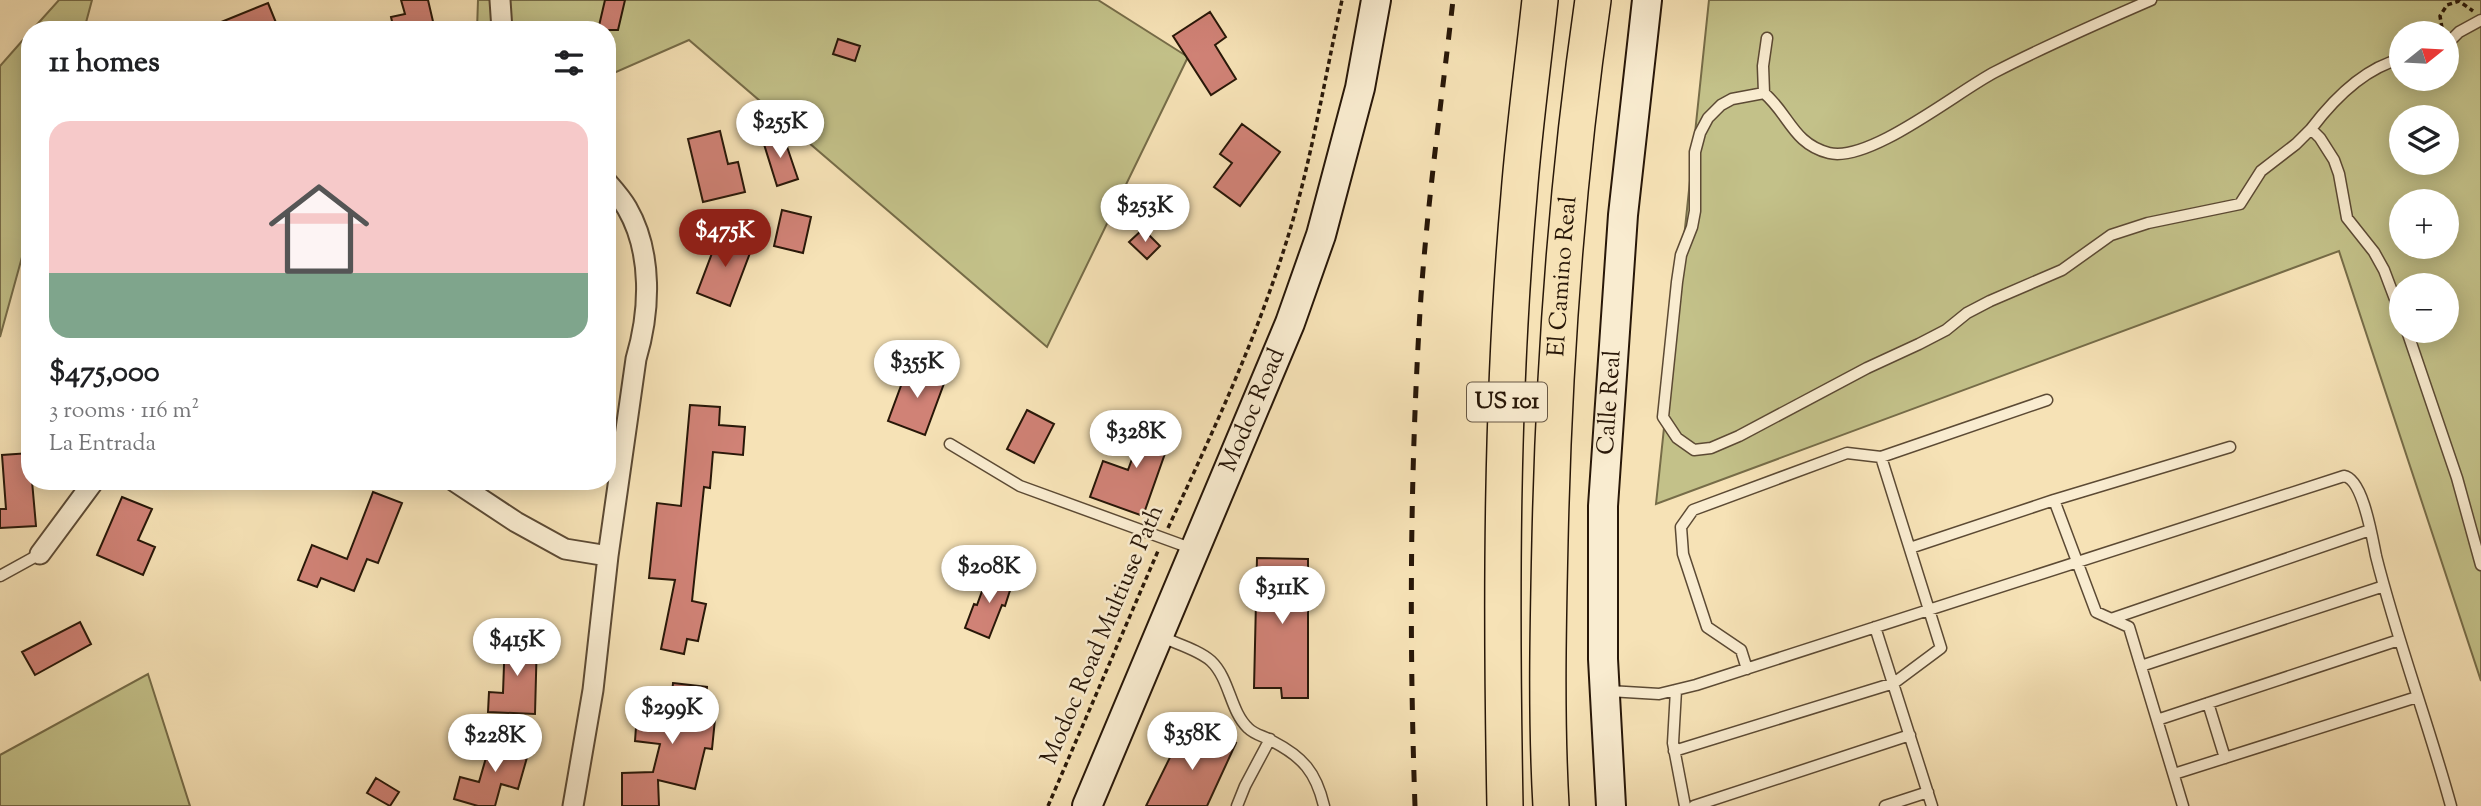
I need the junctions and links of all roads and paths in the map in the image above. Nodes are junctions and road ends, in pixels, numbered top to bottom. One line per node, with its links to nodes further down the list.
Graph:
1 (500, 0): 8 (street)
2 (1342, 0): 27 (path, Modoc Road Multiuse Path)
3 (1376, 0): 29 (street, Modoc Road)
4 (1540, 0): 61 (highway, El Camino Real / US 101)
5 (1593, 0): 49 (highway, El Camino Real / US 101)
6 (1647, 0): 45 (street, Calle Real)
7 (2151, 0): 14 (lane)
8 (501, 21)
9 (2442, 21): 10 (path)
10 (2480, 23): 11 (lane)
11 (2459, 32)
12 (1767, 38): 14 (lane)
13 (2389, 65): 15 (lane)
14 (1764, 93): 15 (lane)
15 (2311, 129): 17 (lane)
16 (616, 195): 31 (street)
17 (2389, 283)
18 (2411, 343): 33 (lane)
19 (2047, 400): 22 (lane)
20 (950, 444): 27 (lane)
21 (2230, 447): 25 (lane)
22 (1881, 457): 28 (lane); 42 (lane)
23 (87, 490): 30 (street)
24 (468, 490): 31 (street)
25 (2054, 500): 28 (lane); 32 (lane)
26 (2370, 530): 32 (lane); 35 (lane); 37 (lane)
27 (1163, 538): 29 (lane); 57 (path, Modoc Road Multiuse Path)
28 (1910, 548): 36 (lane)
29 (1195, 550): 39 (street, Modoc Road)
30 (40, 554): 34 (lane)
31 (608, 556): 56 (street)
32 (2076, 561): 36 (lane); 37 (lane)
33 (2481, 565)
34 (0, 576)
35 (2384, 586): 40 (lane); 41 (lane)
36 (1929, 609): 38 (lane); 43 (lane)
37 (2111, 619): 41 (lane)
38 (1875, 627): 42 (lane); 43 (lane)
39 (1159, 635): 51 (lane); 58 (street, Modoc Road)
40 (2399, 640): 46 (lane); 47 (lane)
41 (2140, 666): 48 (lane)
42 (1747, 668): 44 (lane)
43 (1894, 683): 50 (lane); 52 (lane)
44 (1676, 690): 45 (lane); 52 (lane)
45 (1605, 691): 64 (street, Calle Real)
46 (2417, 697): 53 (lane); 70 (lane)
47 (2208, 703): 48 (lane); 53 (lane)
48 (2157, 720): 54 (lane)
49 (1547, 734): 62 (highway, El Camino Real / US 101); 63 (highway)
50 (1910, 735): 55 (lane); 66 (lane)
51 (1270, 739): 59 (lane); 60 (lane)
52 (1674, 751): 65 (lane)
53 (2225, 758): 54 (lane)
54 (2174, 774): 69 (lane)
55 (1928, 792): 67 (lane); 68 (lane)
56 (573, 806)
57 (1048, 806)
58 (1087, 806)
59 (1237, 806)
60 (1324, 806)
61 (1505, 806)
62 (1551, 806)
63 (1564, 806)
64 (1612, 806)
65 (1685, 806)
66 (1694, 806)
67 (1885, 806)
68 (1932, 806)
69 (2183, 806)
70 (2451, 806)

